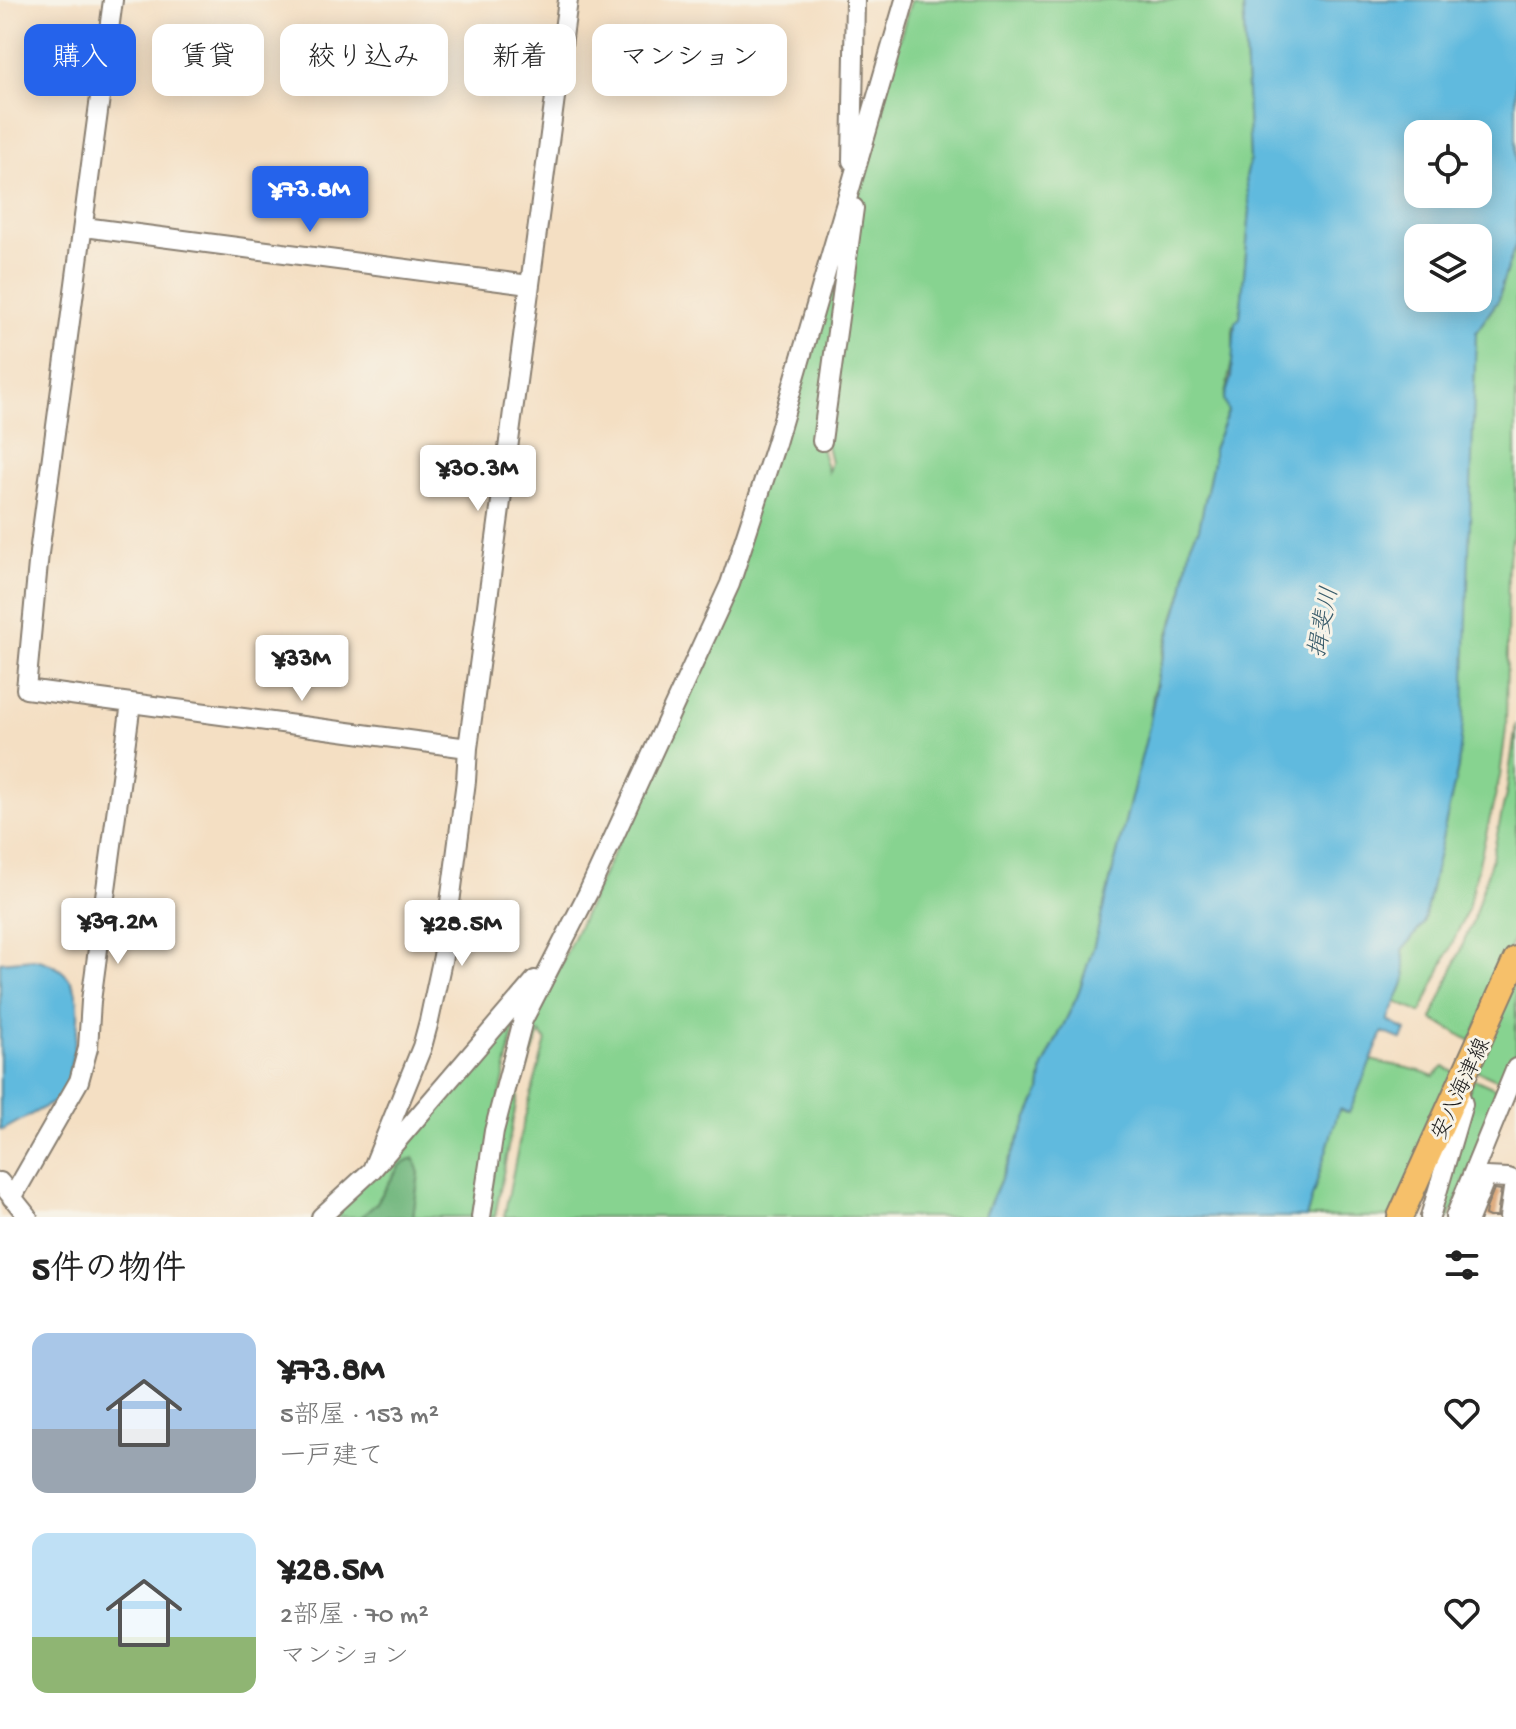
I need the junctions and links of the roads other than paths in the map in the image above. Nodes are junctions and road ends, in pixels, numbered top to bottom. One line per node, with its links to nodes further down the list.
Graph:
1 (113, 0): 6 (street)
2 (568, 0): 7 (street)
3 (855, 0): 5 (street)
4 (905, 0): 5 (street)
5 (850, 191): 8 (street); 11 (street)
6 (84, 227): 7 (street); 9 (street)
7 (529, 285): 10 (street)
8 (822, 441)
9 (131, 703): 10 (street); 18 (street)
10 (468, 748): 15 (street)
11 (555, 957): 15 (street); 21 (street)
12 (1516, 959): 14 (main road, 安八海津線)
13 (1516, 1068): 24 (street)
14 (1458, 1088): 22 (main road, 安八海津線); 23 (street)
15 (372, 1170): 20 (street)
16 (1515, 1181): 25 (street); 26 (street)
17 (0, 1182): 18 (street)
18 (12, 1198): 19 (street)
19 (28, 1217)
20 (321, 1217)
21 (481, 1217)
22 (1400, 1217)
23 (1430, 1217)
24 (1455, 1217)
25 (1470, 1217)
26 (1509, 1217)

